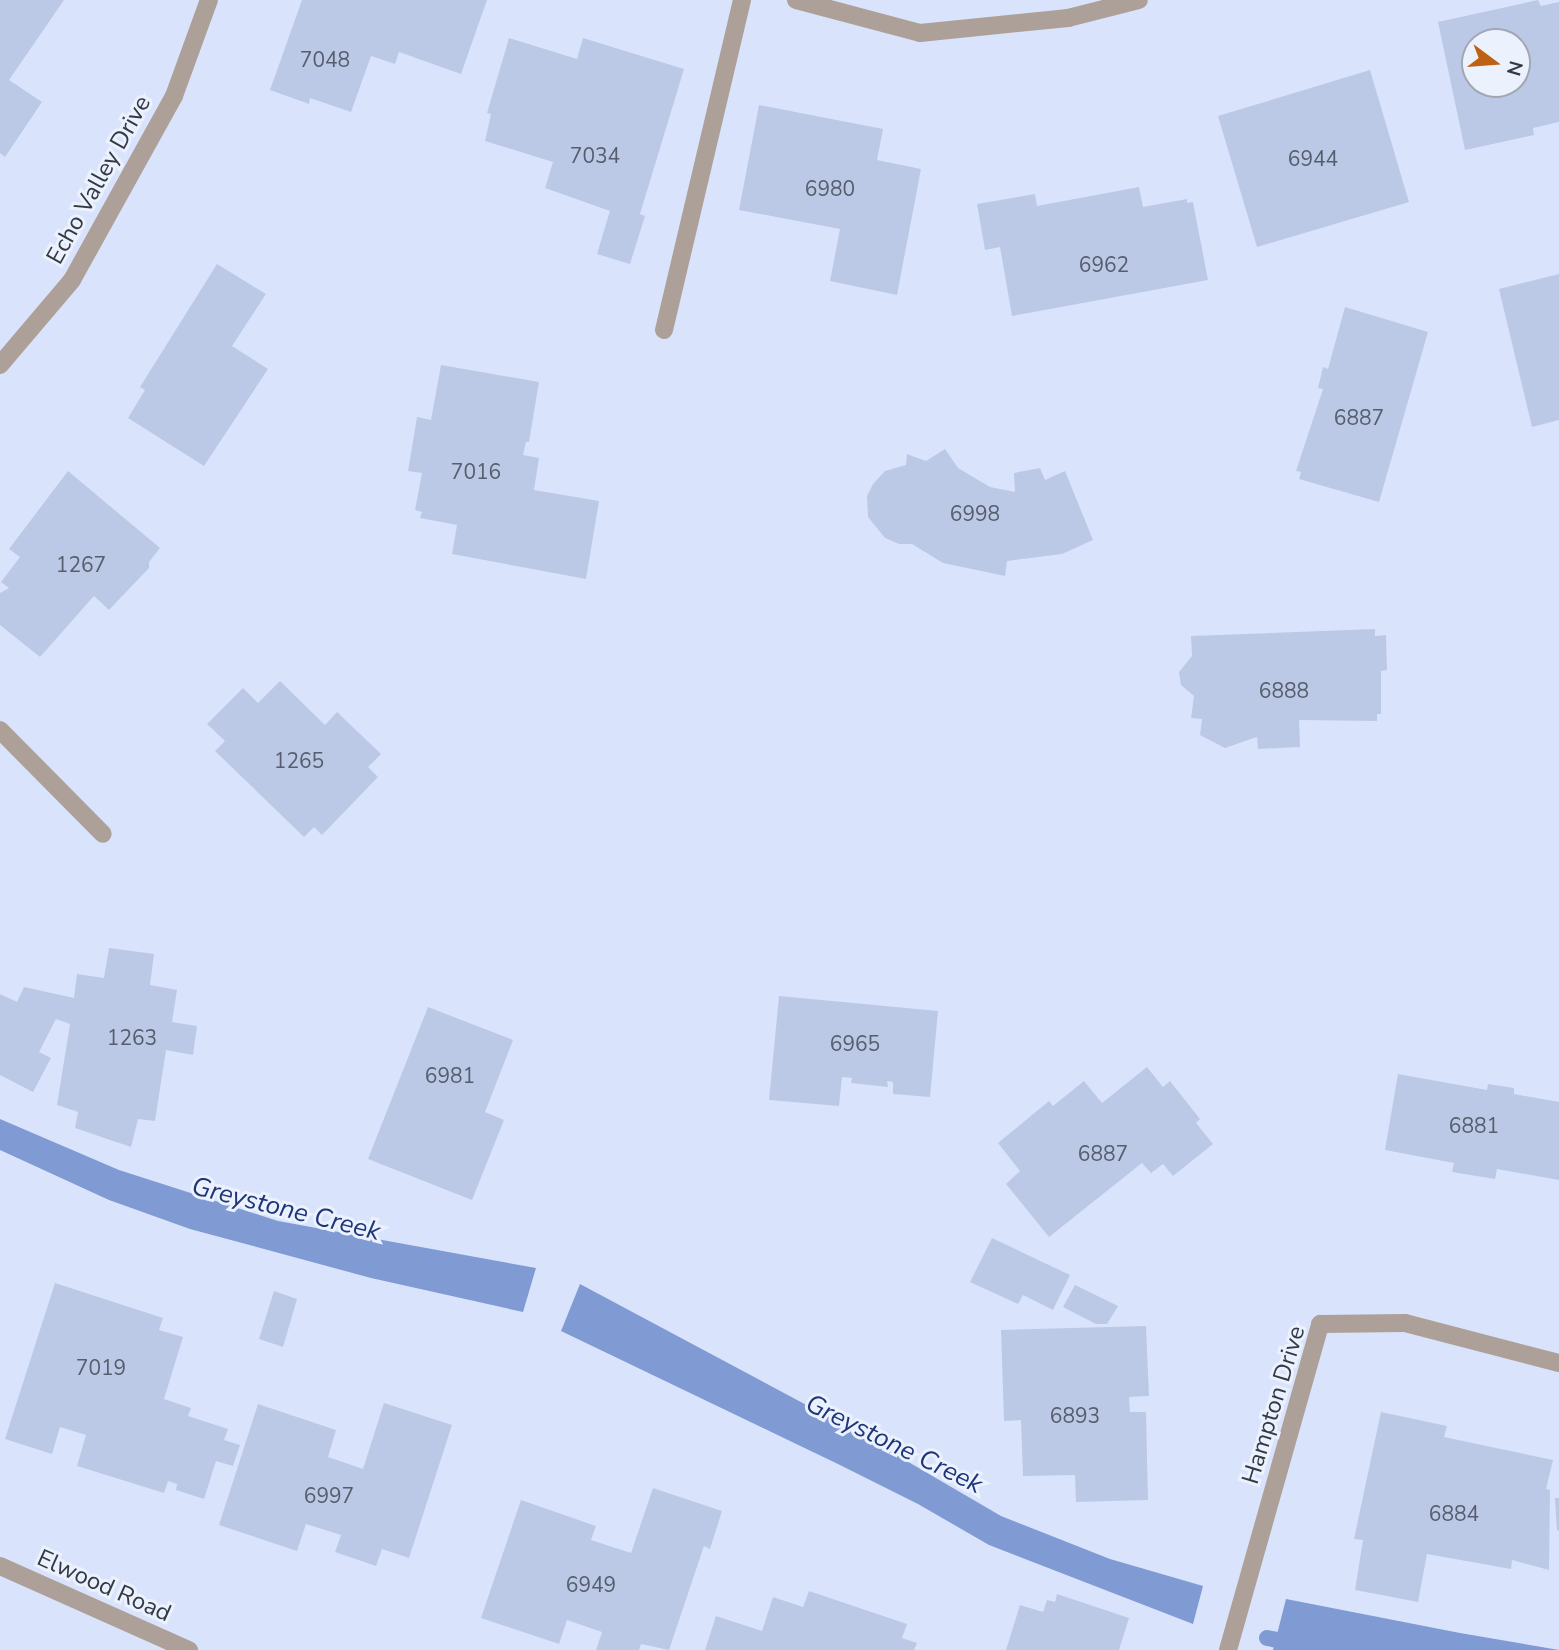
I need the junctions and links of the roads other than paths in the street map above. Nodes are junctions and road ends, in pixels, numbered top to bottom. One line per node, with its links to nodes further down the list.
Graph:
1 (209, 0): 6 (street, Echo Valley Drive)
2 (742, 0): 5 (street)
3 (796, 0): 4 (street)
4 (1139, 0)
5 (664, 330)
6 (0, 365)
7 (0, 730): 8 (street)
8 (103, 834)
9 (1559, 1363): 12 (street, Hampton Drive)
10 (0, 1566): 11 (street, Elwood Road)
11 (189, 1650)
12 (1227, 1650)

